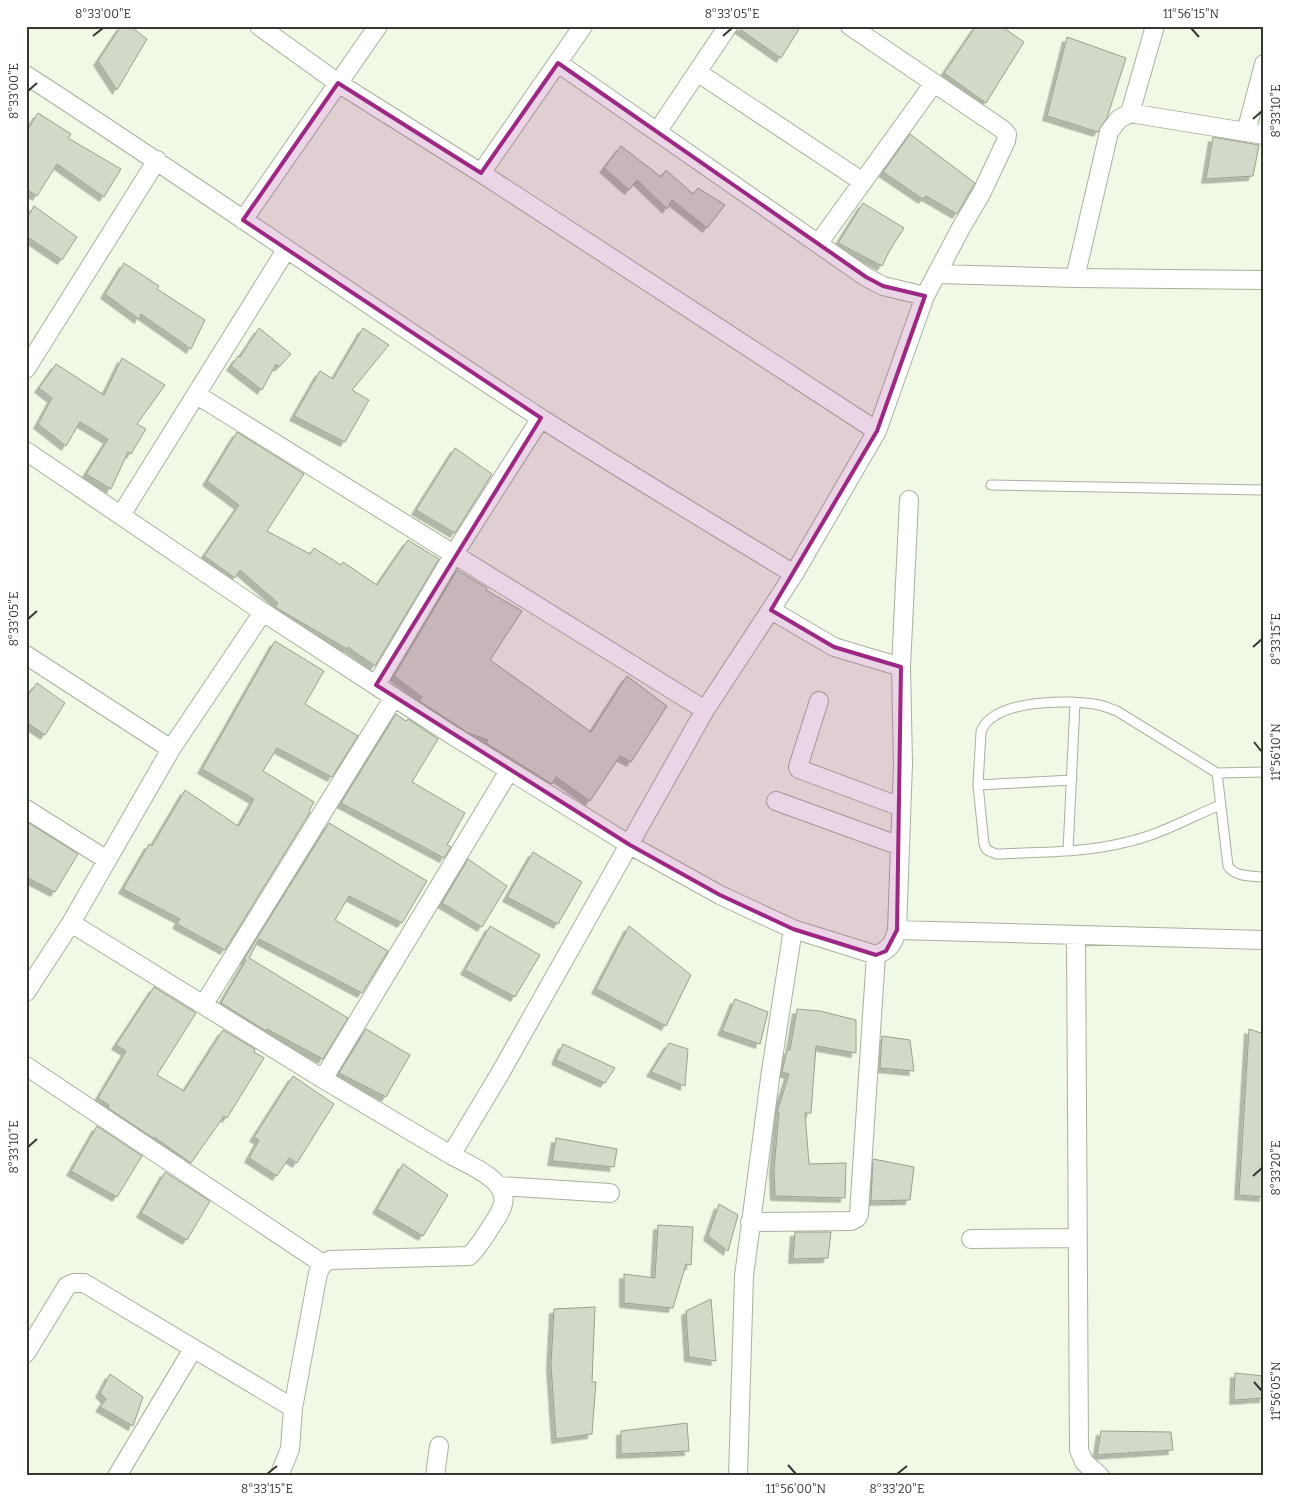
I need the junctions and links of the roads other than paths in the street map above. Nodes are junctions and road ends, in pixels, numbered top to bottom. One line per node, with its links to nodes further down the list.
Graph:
1 (259, 26): 11 (street)
2 (378, 26): 11 (street)
3 (583, 26): 7 (street)
4 (728, 26): 9 (street)
5 (850, 26): 12 (street)
6 (1149, 29): 13 (street)
7 (558, 63): 14 (street); 17 (street)
8 (1264, 64): 15 (street)
9 (698, 72): 14 (street); 18 (street)
10 (26, 75): 16 (street)
11 (338, 83): 17 (street); 19 (street)
12 (934, 83): 18 (street); 22 (street)
13 (1130, 113): 15 (street); 23 (street)
14 (657, 132): 20 (street)
15 (1255, 134)
16 (157, 160): 19 (street); 26 (street)
17 (481, 173): 29 (street)
18 (863, 182): 20 (street)
19 (244, 220): 21 (street)
20 (818, 244): 25 (street)
21 (286, 250): 27 (street); 28 (street)
22 (937, 274): 23 (street); 25 (street)
23 (1076, 278): 24 (street)
24 (1264, 280)
25 (925, 296): 29 (street)
26 (26, 370)
27 (197, 395): 34 (street); 35 (street)
28 (541, 418): 35 (street); 36 (street)
29 (877, 431): 36 (street)
30 (26, 451): 34 (street)
31 (991, 485): 32 (lane)
32 (1264, 490)
33 (909, 500): 40 (street)
34 (121, 515): 38 (street)
35 (454, 554): 41 (street); 45 (street)
36 (794, 574): 37 (street)
37 (771, 610): 40 (street); 45 (street)
38 (263, 612): 41 (street); 46 (street)
39 (26, 655): 46 (street)
40 (901, 667): 54 (street)
41 (376, 685): 42 (street)
42 (394, 697): 47 (street); 68 (street)
43 (819, 701): 54 (street)
44 (1075, 703): 49 (lane); 50 (lane); 51 (lane)
45 (705, 710): 56 (street)
46 (171, 749): 59 (street)
47 (509, 771): 56 (street); 70 (street)
48 (1264, 772): 49 (lane)
49 (1217, 773): 53 (lane)
50 (1072, 780): 51 (lane); 58 (lane)
51 (978, 785): 58 (lane)
52 (776, 801): 57 (street)
53 (1220, 805): 58 (lane); 60 (lane)
54 (901, 807): 57 (street)
55 (26, 809): 59 (street)
56 (630, 845): 62 (street); 71 (street)
57 (900, 846): 63 (street)
58 (1068, 851)
59 (107, 860): 61 (street)
60 (1264, 877)
61 (71, 923): 67 (street); 68 (street)
62 (793, 929): 66 (street); 74 (street)
63 (897, 930): 64 (street); 66 (street)
64 (1076, 935): 65 (street); 75 (street)
65 (1264, 940)
66 (876, 955): 74 (street)
67 (26, 992)
68 (204, 1004): 70 (street)
69 (26, 1066): 77 (street)
70 (323, 1078): 71 (street)
71 (451, 1154): 72 (street)
72 (499, 1186): 73 (street); 77 (street)
73 (610, 1193)
74 (750, 1222): 85 (street)
75 (1078, 1238): 76 (street); 86 (street)
76 (971, 1239)
77 (323, 1264): 80 (street)
78 (193, 1349): 79 (street); 80 (street); 82 (street)
79 (26, 1353)
80 (293, 1408): 83 (street)
81 (439, 1446): 84 (street)
82 (117, 1476)
83 (279, 1476)
84 (435, 1476)
85 (738, 1476)
86 (1100, 1476)

